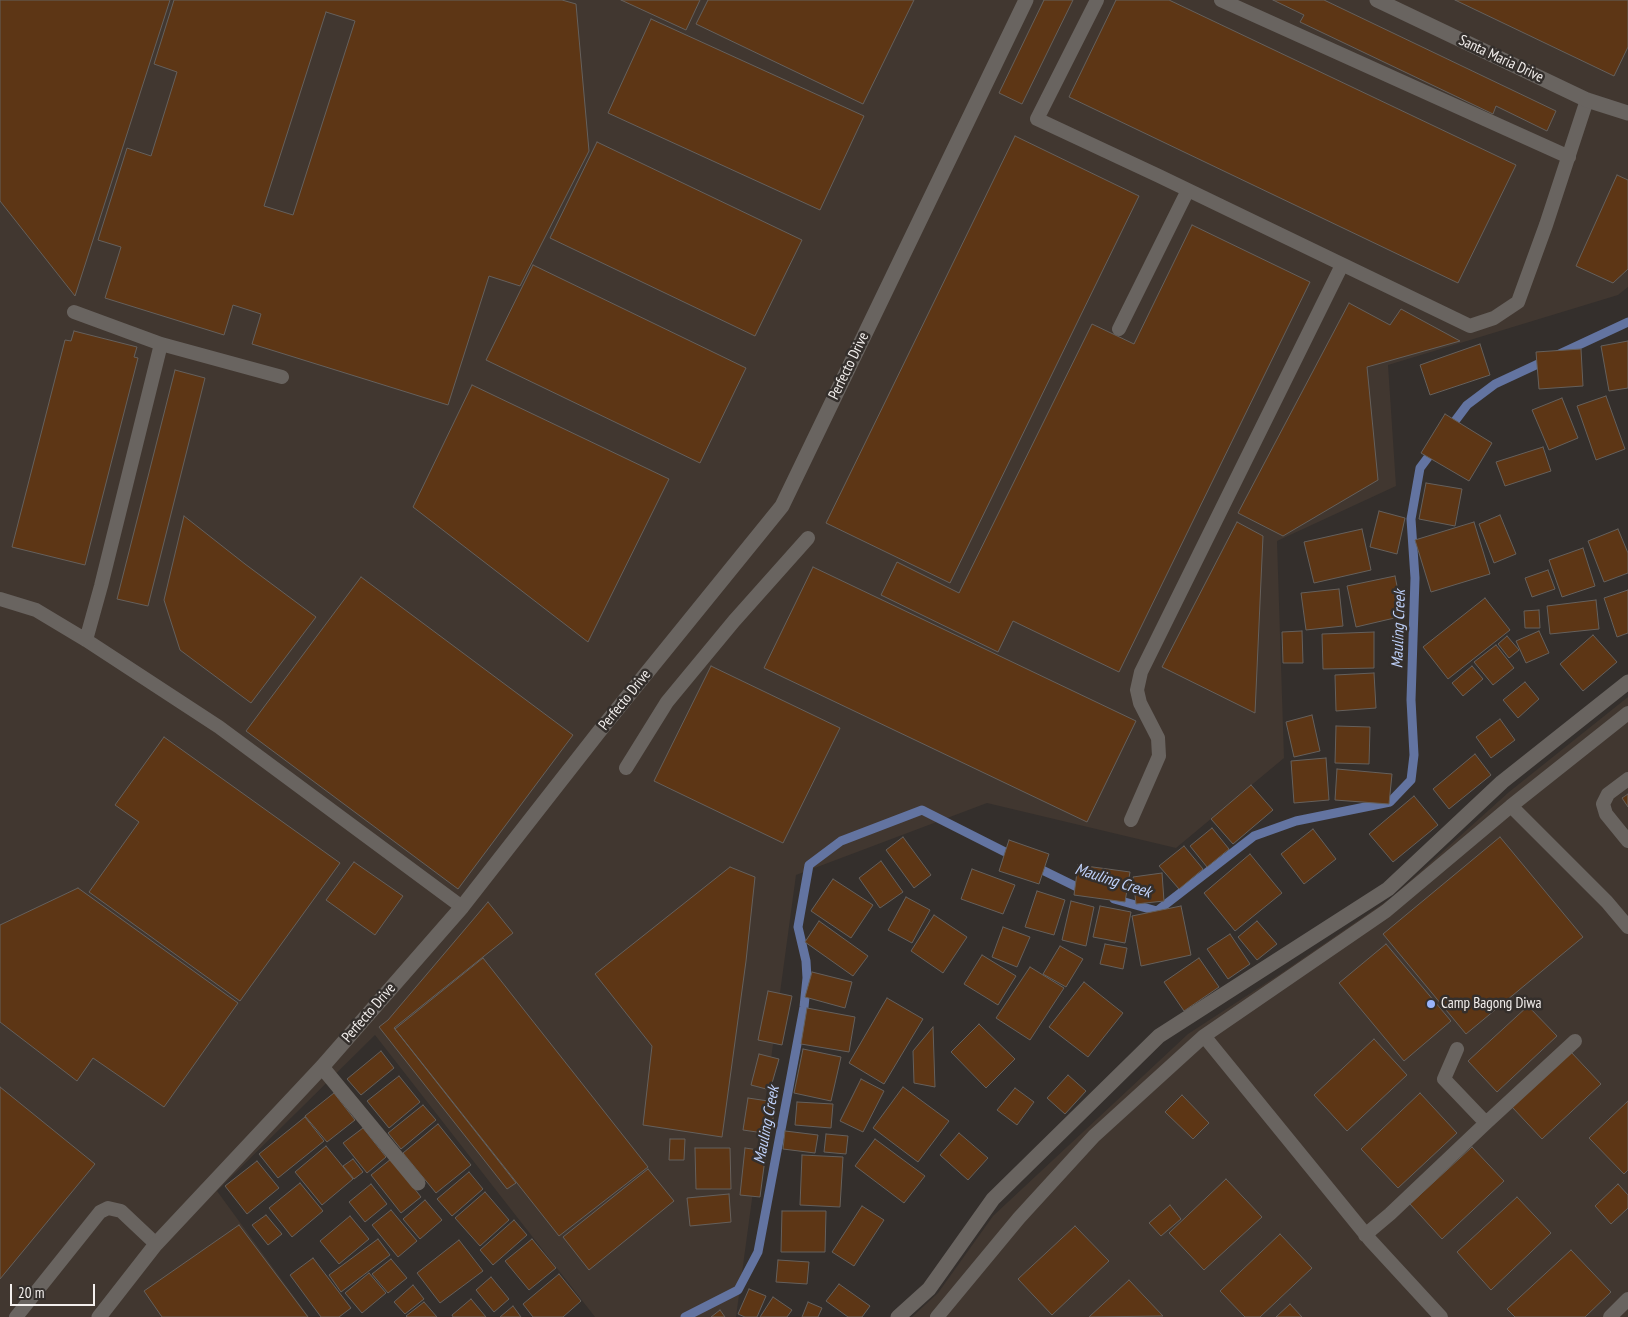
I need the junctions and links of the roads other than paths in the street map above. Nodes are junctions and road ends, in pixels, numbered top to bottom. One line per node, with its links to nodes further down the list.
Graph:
1 (1026, 0): 24 (street, Perfecto Drive)
2 (1096, 0): 8 (lane)
3 (1222, 0): 7 (lane)
4 (1377, 0): 5 (street, Santa Maria Drive)
5 (1587, 100): 6 (street, Santa Maria Drive); 7 (lane)
6 (1628, 113)
7 (1569, 157): 9 (lane)
8 (1188, 190): 9 (lane); 11 (lane)
9 (1342, 265): 22 (lane)
10 (74, 312): 12 (lane)
11 (1119, 329)
12 (160, 344): 13 (lane); 16 (lane)
13 (282, 377)
14 (808, 538): 19 (lane)
15 (0, 599): 16 (lane)
16 (86, 640): 24 (lane)
17 (1628, 682): 37 (street)
18 (1628, 713): 21 (lane)
19 (626, 768)
20 (1628, 779): 23 (lane)
21 (1511, 806): 25 (lane); 26 (lane)
22 (1131, 820)
23 (1628, 841)
24 (462, 907): 29 (street, Perfecto Drive)
25 (1628, 927)
26 (1204, 1036): 32 (lane); 38 (lane)
27 (1575, 1041): 30 (lane)
28 (1457, 1049): 30 (lane)
29 (322, 1067): 31 (street); 33 (street, Perfecto Drive)
30 (1486, 1123): 32 (lane)
31 (418, 1183)
32 (1365, 1235): 39 (lane)
33 (156, 1244): 35 (lane); 36 (street, Perfecto Drive)
34 (1628, 1299): 40 (lane)
35 (16, 1317)
36 (99, 1317)
37 (898, 1317)
38 (937, 1317)
39 (1441, 1317)
40 (1610, 1317)

